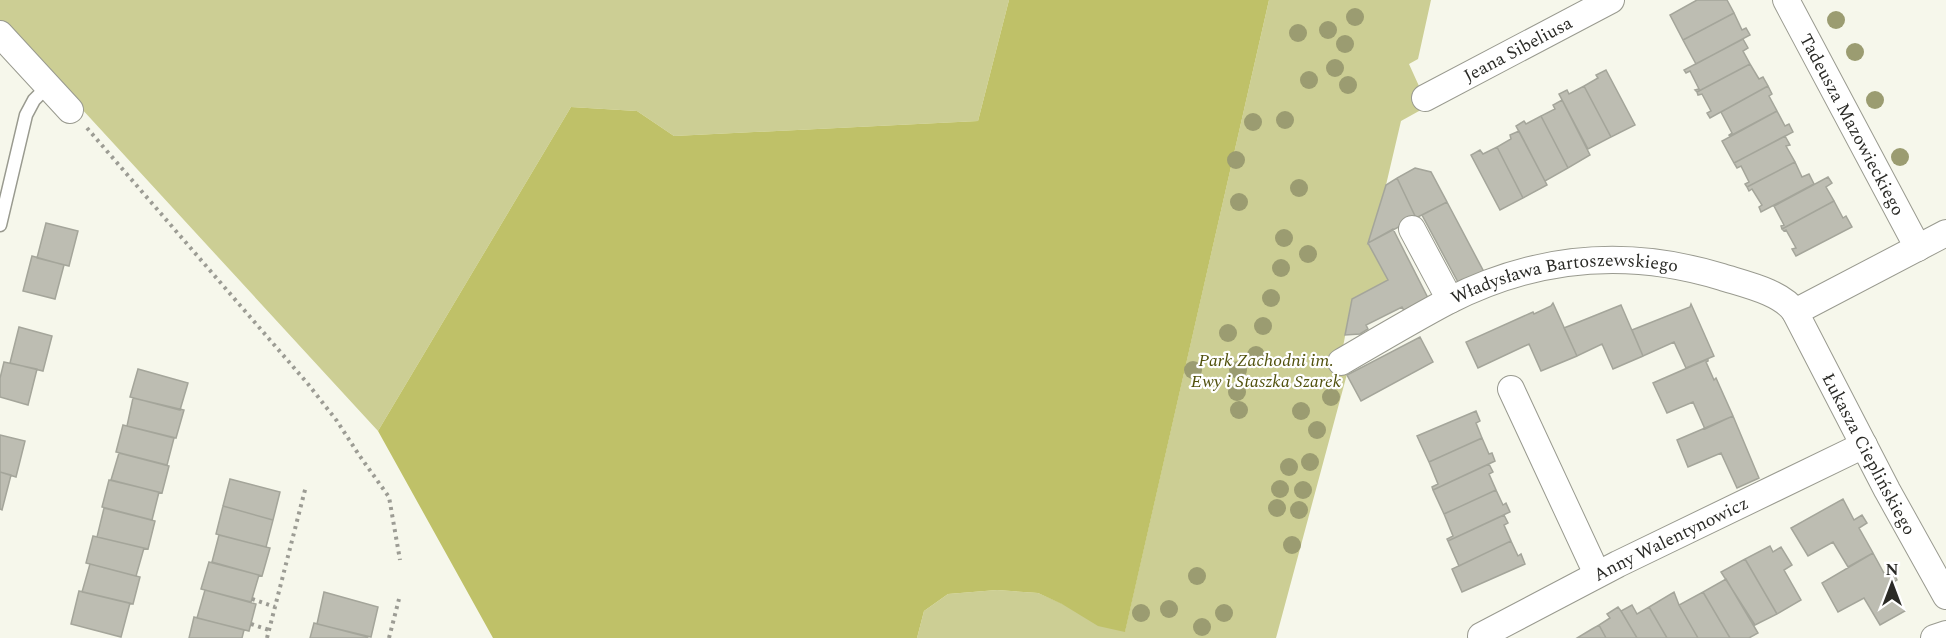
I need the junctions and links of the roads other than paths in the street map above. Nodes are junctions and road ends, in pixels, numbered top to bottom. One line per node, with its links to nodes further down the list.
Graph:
1 (1611, 0): 5 (street, Jeana Sibeliusa)
2 (1786, 0): 10 (street, Tadeusza Mazowieckiego)
3 (0, 34): 4 (street)
4 (48, 86): 6 (street); 7 (lane)
5 (1425, 98)
6 (70, 110)
7 (0, 225)
8 (1412, 230): 11 (street)
9 (1946, 233): 10 (street)
10 (1918, 248): 12 (street)
11 (1450, 300): 12 (street, Władysława Bartoszewskiego); 13 (street, Władysława Bartoszewskiego)
12 (1795, 312): 15 (street, Łukasza Cieplińskiego)
13 (1341, 362)
14 (1511, 389): 16 (street)
15 (1864, 445): 16 (street, Anny Walentynowicz); 17 (street, Łukasza Cieplińskiego)
16 (1597, 574): 19 (street, Anny Walentynowicz)
17 (1946, 596)
18 (1946, 634): 20 (street)
19 (1483, 638)
20 (1934, 638)

